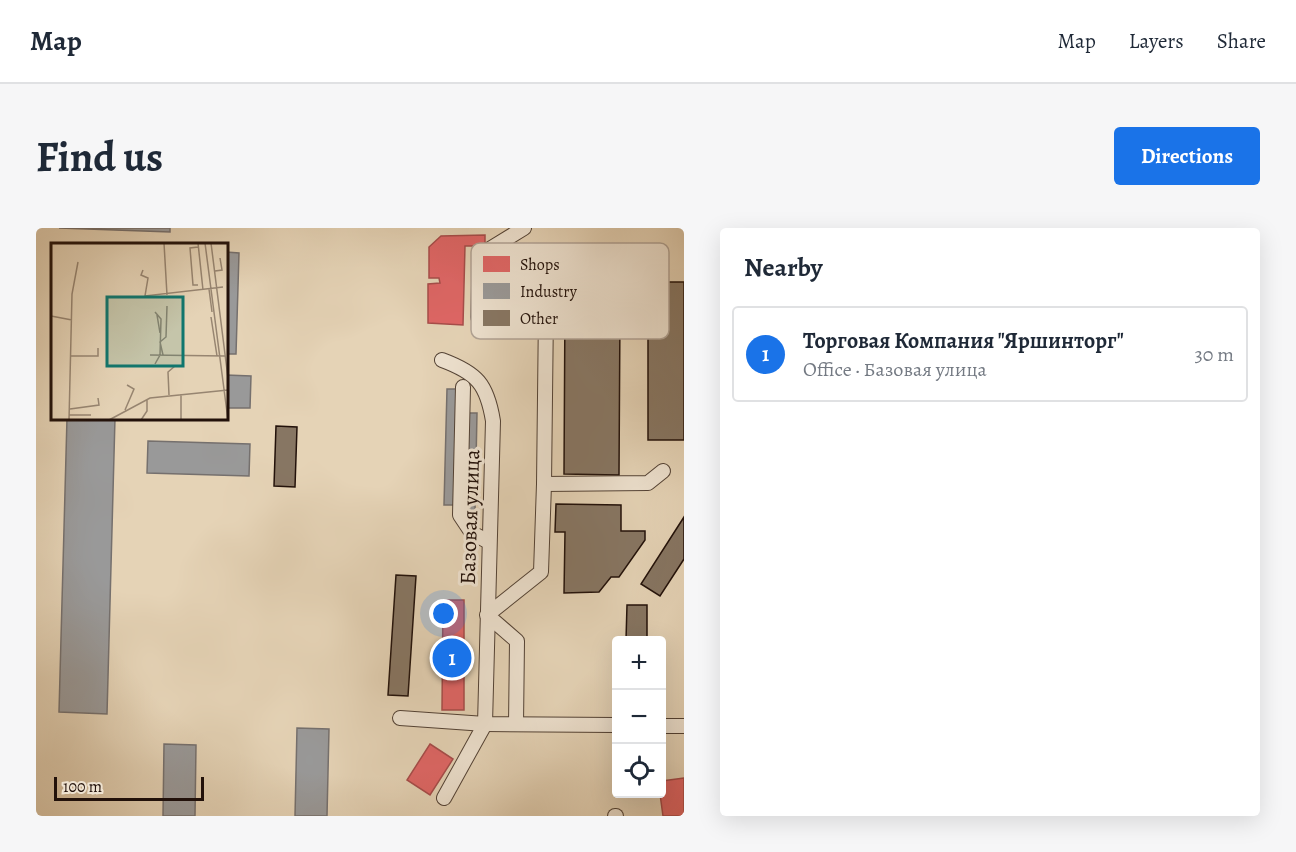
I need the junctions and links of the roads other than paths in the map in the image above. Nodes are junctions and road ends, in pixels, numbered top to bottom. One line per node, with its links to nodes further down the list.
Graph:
1 (524, 228): 2 (street)
2 (500, 243)
3 (546, 339): 7 (street)
4 (442, 360): 8 (street, Базовая улица)
5 (463, 387): 8 (street)
6 (663, 471): 7 (street)
7 (544, 484): 9 (street)
8 (489, 542): 9 (street, Базовая улица)
9 (487, 615): 11 (street, Базовая улица); 12 (street)
10 (400, 718): 11 (street)
11 (485, 724): 12 (street); 16 (street, Базовая улица)
12 (516, 724): 13 (street)
13 (612, 725)
14 (666, 726): 15 (street)
15 (684, 726)
16 (444, 798)

